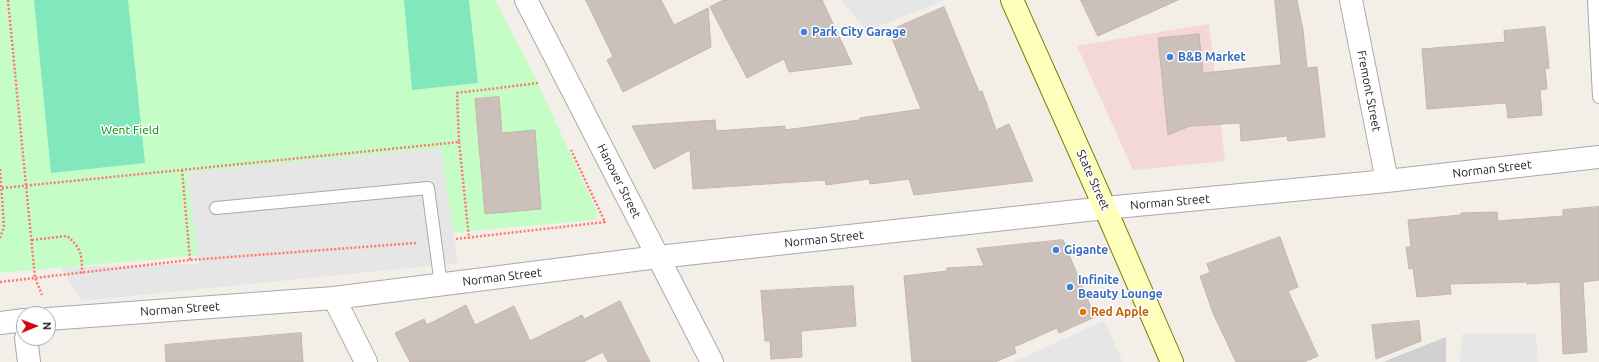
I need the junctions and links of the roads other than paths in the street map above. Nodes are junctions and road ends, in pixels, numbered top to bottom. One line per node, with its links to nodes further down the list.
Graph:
1 (526, 0): 10 (street, Hanover Street)
2 (1012, 0): 9 (main road, State Street)
3 (1351, 0): 7 (street, Fremont Street)
4 (1594, 0): 5 (lane)
5 (1599, 97)
6 (1599, 157): 7 (street, Norman Street)
7 (1387, 181): 9 (street, Norman Street)
8 (216, 208): 11 (lane)
9 (1106, 208): 10 (street, Norman Street); 20 (main road, State Street)
10 (658, 257): 11 (street, Norman Street); 19 (street, Hanover Street)
11 (441, 285): 12 (street, Norman Street)
12 (334, 298): 13 (street, Norman Street); 18 (street)
13 (56, 310)
14 (16, 321): 15 (street)
15 (0, 323)
16 (27, 346): 17 (street)
17 (29, 362)
18 (366, 362)
19 (712, 362)
20 (1172, 362)

